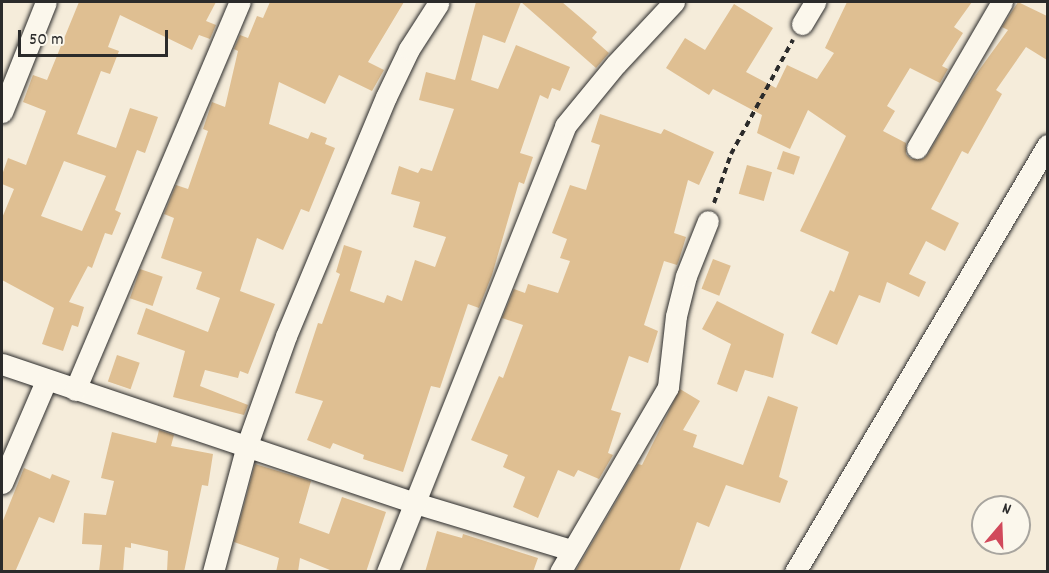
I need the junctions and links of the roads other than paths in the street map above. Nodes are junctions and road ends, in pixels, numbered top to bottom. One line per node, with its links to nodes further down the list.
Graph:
1 (46, 2): 8 (street)
2 (240, 2): 14 (street)
3 (674, 2): 17 (street)
4 (815, 2): 7 (street)
5 (1002, 2): 10 (street)
6 (438, 4): 15 (street)
7 (802, 24)
8 (2, 112)
9 (1047, 145): 22 (street)
10 (917, 148)
11 (708, 221): 18 (street)
12 (2, 364): 13 (street)
13 (46, 381): 14 (street); 16 (street)
14 (75, 390): 15 (street)
15 (247, 445): 17 (street); 19 (street)
16 (2, 483)
17 (412, 502): 18 (street); 20 (street)
18 (571, 550): 21 (street)
19 (213, 572)
20 (387, 572)
21 (560, 572)
22 (795, 572)

